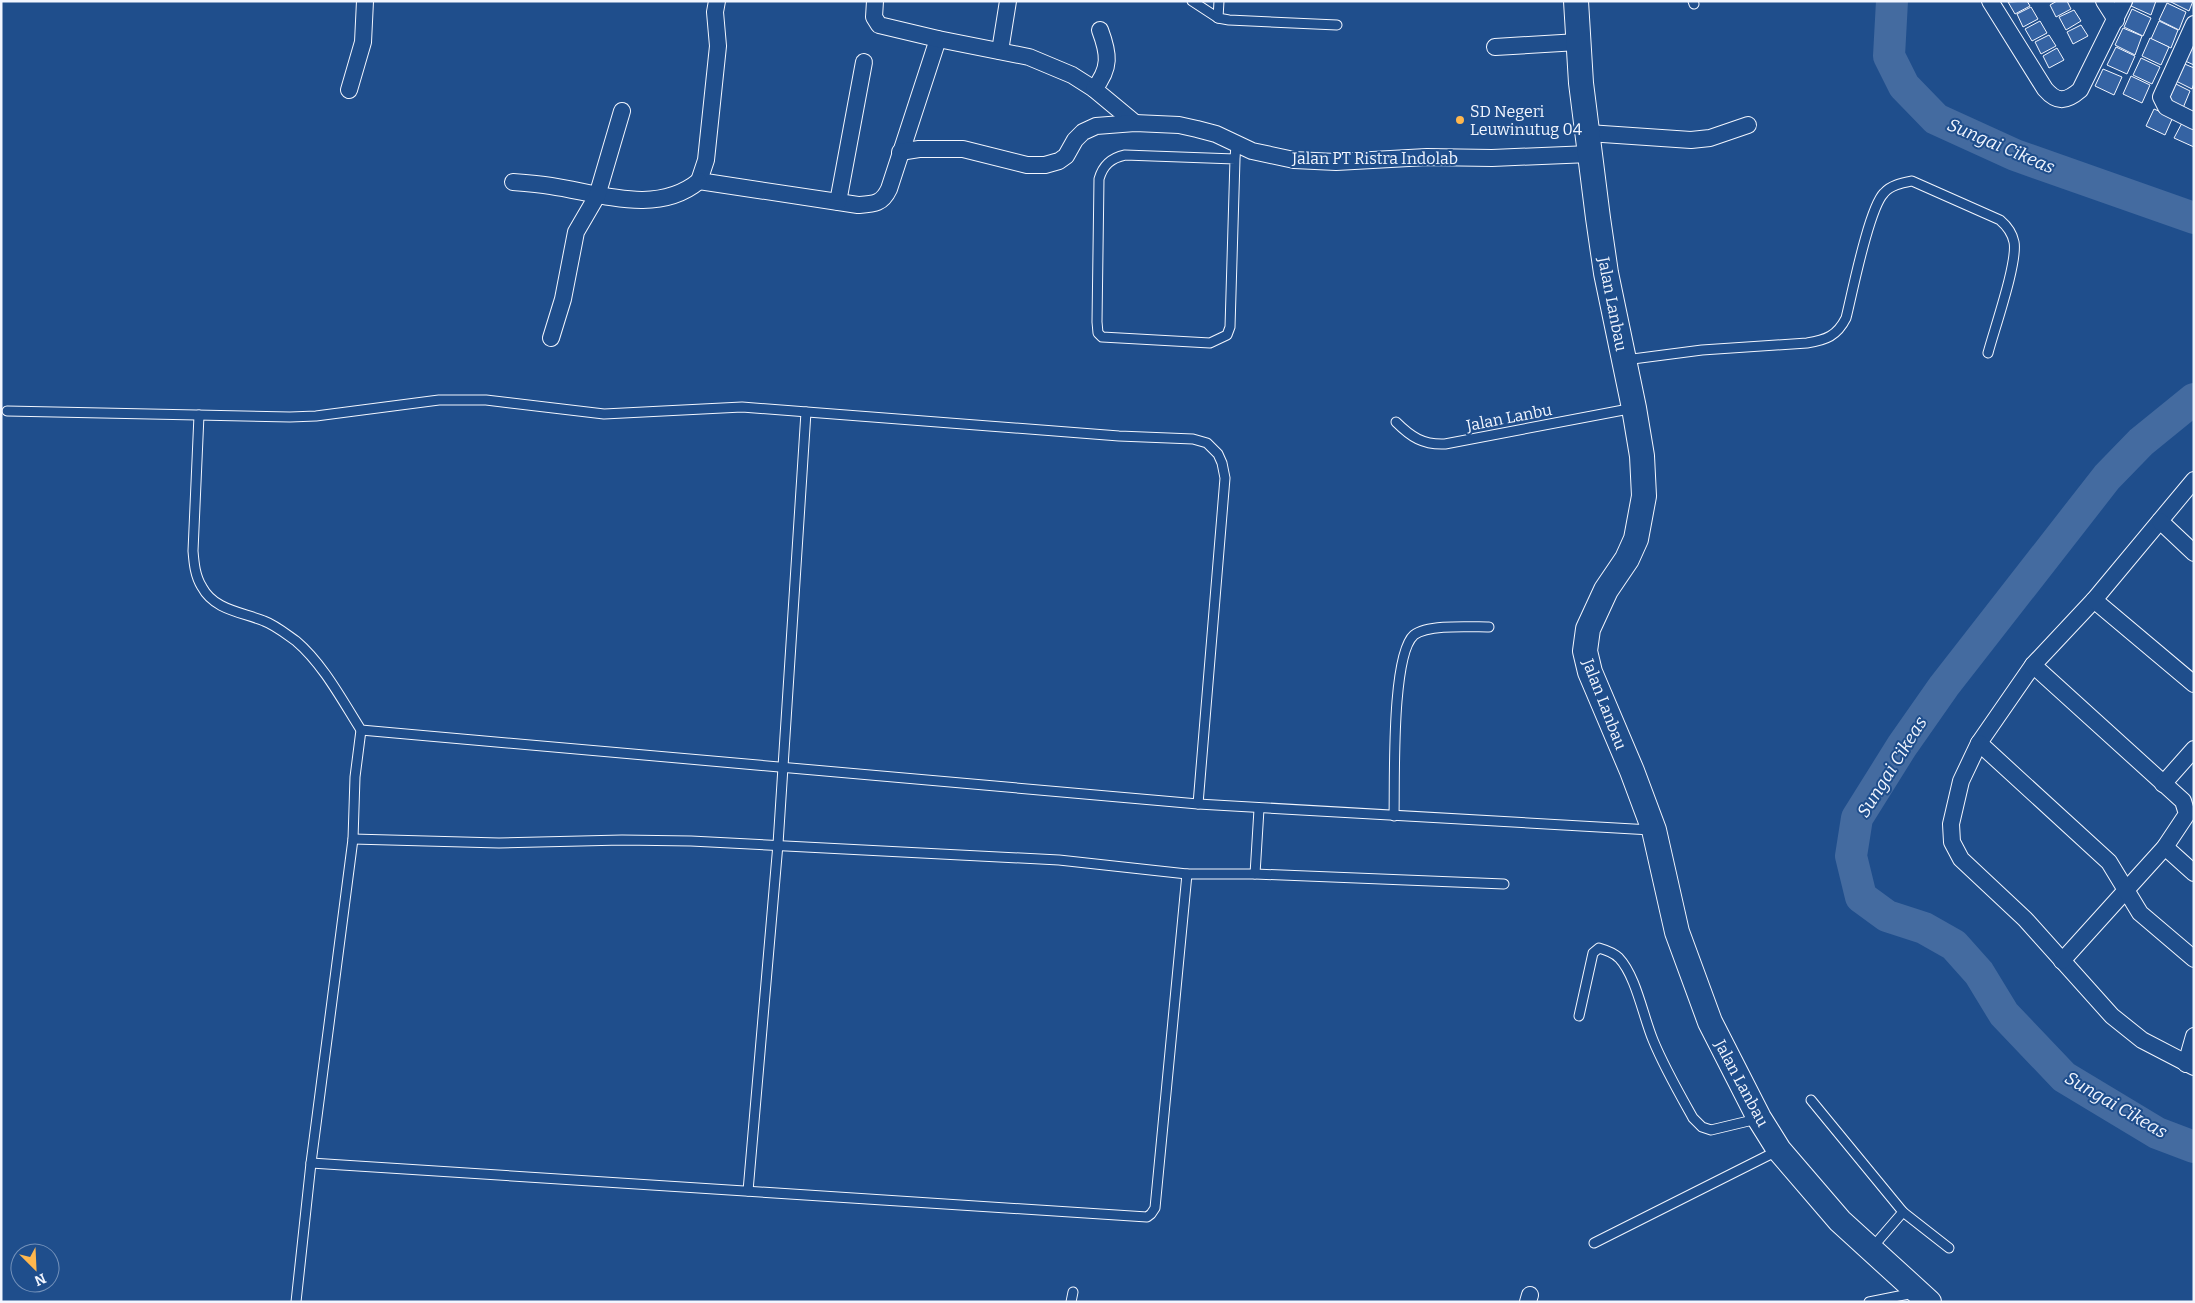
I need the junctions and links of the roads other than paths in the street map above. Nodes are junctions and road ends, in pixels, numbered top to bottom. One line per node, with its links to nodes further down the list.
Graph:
1 (365, 1): 22 (street)
2 (717, 1): 30 (street)
3 (875, 1): 16 (street)
4 (1008, 1): 19 (street)
5 (1192, 1): 11 (lane)
6 (1219, 1): 11 (lane)
7 (1576, 1): 17 (street, Jalan Lanbau)
8 (1990, 1): 12 (street)
9 (2104, 1): 12 (street)
10 (2124, 1): 12 (street)
11 (1218, 18): 14 (lane)
12 (2116, 20)
13 (2194, 24): 24 (street)
14 (1337, 25)
15 (1100, 30): 21 (street)
16 (938, 39): 19 (street); 29 (street)
17 (1578, 42): 18 (street); 27 (street, Jalan Lanbau)
18 (1495, 47)
19 (1000, 51): 21 (street)
20 (864, 62): 33 (street)
21 (1094, 89): 25 (street)
22 (349, 90)
23 (622, 111): 32 (street)
24 (2194, 121)
25 (1135, 123): 28 (street, Jalan PT Ristra Indolab); 29 (street, Jalan PT Ristra Indolab)
26 (1748, 126): 27 (street, Jalan PT Ristra Indolab)
27 (1589, 144): 28 (street, Jalan PT Ristra Indolab); 36 (street, Jalan Lanbau)
28 (1235, 151): 28 (lane)
29 (900, 152): 33 (street)
30 (699, 181): 32 (street); 33 (street)
31 (513, 182): 32 (street)
32 (596, 196): 34 (street)
33 (838, 202)
34 (550, 338)
35 (1988, 353): 36 (lane)
36 (1624, 360): 37 (street, Jalan Lanbau)
37 (1634, 408): 41 (lane, Jalan Lanbu); 57 (street, Jalan Lanbau)
38 (7, 411): 40 (lane)
39 (806, 412): 40 (lane); 52 (lane); 54 (lane)
40 (199, 416): 49 (lane)
41 (1396, 422)
42 (2194, 480): 43 (street)
43 (2160, 521): 44 (street); 45 (street)
44 (2194, 553)
45 (2094, 600): 47 (street); 48 (street)
46 (1489, 627): 56 (lane)
47 (2033, 665): 50 (street); 53 (street)
48 (2194, 684)
49 (361, 730): 52 (lane); 58 (lane)
50 (1979, 742): 65 (street); 67 (street)
51 (2194, 749): 53 (street)
52 (782, 767): 54 (lane); 59 (lane)
53 (2163, 784): 60 (street)
54 (1198, 804): 55 (lane)
55 (1259, 809): 56 (lane); 63 (lane)
56 (1394, 816): 57 (lane)
57 (1654, 830): 72 (street, Jalan Lanbau)
58 (353, 839): 59 (lane); 74 (lane)
59 (778, 844): 62 (lane); 75 (lane)
60 (2165, 846): 61 (street); 65 (street)
61 (2194, 873)
62 (1187, 874): 63 (lane); 75 (lane)
63 (1255, 874): 64 (lane)
64 (1504, 884)
65 (2126, 888): 66 (street); 67 (street)
66 (2194, 959)
67 (2062, 961): 70 (street)
68 (1579, 1016): 72 (lane)
69 (2194, 1036): 70 (street)
70 (2190, 1066)
71 (1811, 1100): 76 (lane)
72 (1759, 1118): 73 (street, Jalan Lanbau)
73 (1779, 1150): 77 (lane); 79 (street, Jalan Lanbau)
74 (311, 1163): 75 (lane); 82 (lane)
75 (748, 1191)
76 (1903, 1212): 78 (lane); 79 (lane)
77 (1594, 1243)
78 (1949, 1248)
79 (1871, 1249): 81 (street, Jalan Lanbau)
80 (1073, 1292): 83 (lane)
81 (1924, 1297): 84 (lane)
82 (296, 1302)
83 (1071, 1302)
84 (1869, 1302)

